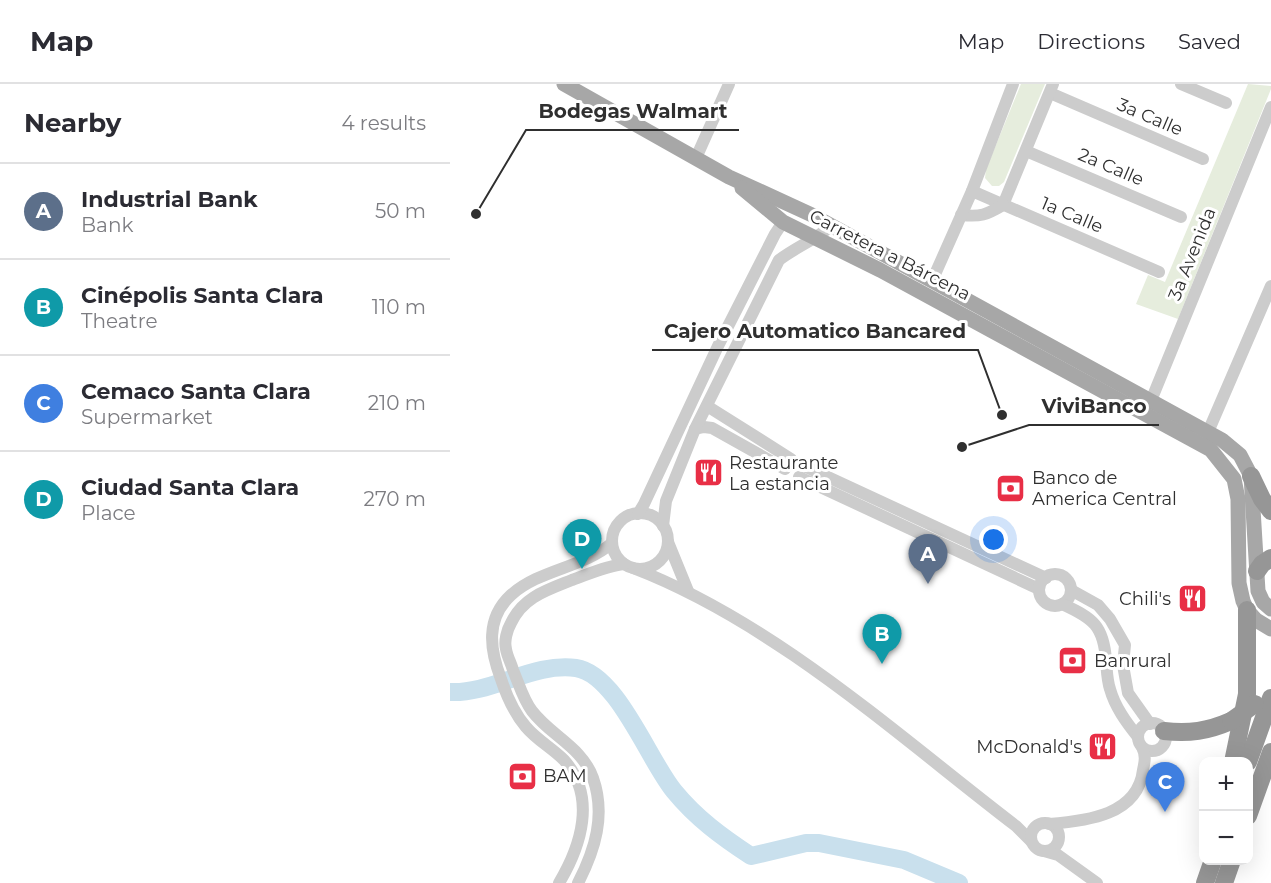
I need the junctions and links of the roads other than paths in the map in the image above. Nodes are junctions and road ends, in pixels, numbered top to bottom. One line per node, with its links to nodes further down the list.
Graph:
1 (564, 84): 9 (main road, Carretera a Bárcena)
2 (729, 84): 9 (street)
3 (1013, 84): 12 (street)
4 (1181, 84): 6 (street)
5 (1052, 89): 8 (street); 10 (street, 3a Calle)
6 (1226, 103)
7 (1271, 107): 25 (street, 3a Avenida)
8 (1026, 151): 14 (street); 17 (street, 2a Calle)
9 (696, 158): 11 (main road, Carretera a Bárcena)
10 (1203, 159)
11 (729, 177): 13 (main road, Carretera a Bárcena); 18 (main road, Carretera a Bárcena)
12 (972, 191): 14 (street, 1a Calle); 16 (street)
13 (782, 201): 15 (main road, Carretera a Bárcena); 18 (main road)
14 (1003, 205): 16 (street); 21 (street, 1a Calle)
15 (812, 215): 18 (main road); 19 (main road, Carretera a Bárcena)
16 (961, 216): 22 (street)
17 (1181, 217)
18 (783, 222): 20 (main road, Carretera a Bárcena); 32 (street)
19 (831, 226): 20 (street); 22 (main road, Carretera a Bárcena)
20 (817, 238): 24 (street); 25 (main road, Carretera a Bárcena)
21 (1159, 272)
22 (932, 281): 25 (main road, Carretera a Bárcena)
23 (1271, 285): 27 (street)
24 (707, 406): 26 (street); 28 (street)
25 (1148, 407): 27 (main road, Carretera a Bárcena); 45 (main road, Carretera a Bárcena)
26 (695, 429): 28 (street); 33 (street)
27 (1208, 432): 30 (main road, Carretera a Bárcena)
28 (788, 464): 29 (street); 29 (street)
29 (802, 472): 39 (street); 40 (street)
30 (1251, 476): 31 (highway); 38 (main road, Carretera a Bárcena)
31 (1271, 511)
32 (638, 514): 33 (street); 35 (street)
33 (663, 526): 34 (street)
34 (668, 542): 37 (street); 42 (street)
35 (612, 543): 37 (street); 65 (street)
36 (1271, 558): 38 (highway)
37 (628, 566): 42 (street); 66 (street)
38 (1257, 571): 44 (main road, Carretera a Bárcena)
39 (1046, 578): 40 (street); 41 (street)
40 (1039, 589): 43 (street)
41 (1071, 590): 43 (street); 49 (street)
42 (687, 591): 59 (street)
43 (1062, 604): 50 (street)
44 (1271, 609)
45 (1247, 610): 46 (main road); 52 (highway)
46 (1271, 629)
47 (1271, 687): 48 (highway)
48 (1263, 701): 49 (highway, bridge); 53 (highway)
49 (1157, 728): 50 (street); 50 (street)
50 (1144, 748): 57 (street)
51 (1271, 752): 55 (highway)
52 (1234, 757)
53 (1249, 757)
54 (1271, 777): 56 (highway)
55 (1253, 805)
56 (1253, 806)
57 (1067, 823): 58 (street); 60 (street)
58 (1043, 825): 59 (street); 60 (street); 61 (street)
59 (1016, 826): 61 (street)
60 (1058, 840): 62 (street); 63 (street)
61 (1031, 841): 62 (street)
62 (1044, 851): 63 (street)
63 (1064, 859): 67 (street)
64 (1231, 865): 68 (highway)
65 (559, 883)
66 (578, 883)
67 (1097, 883)
68 (1224, 883)

